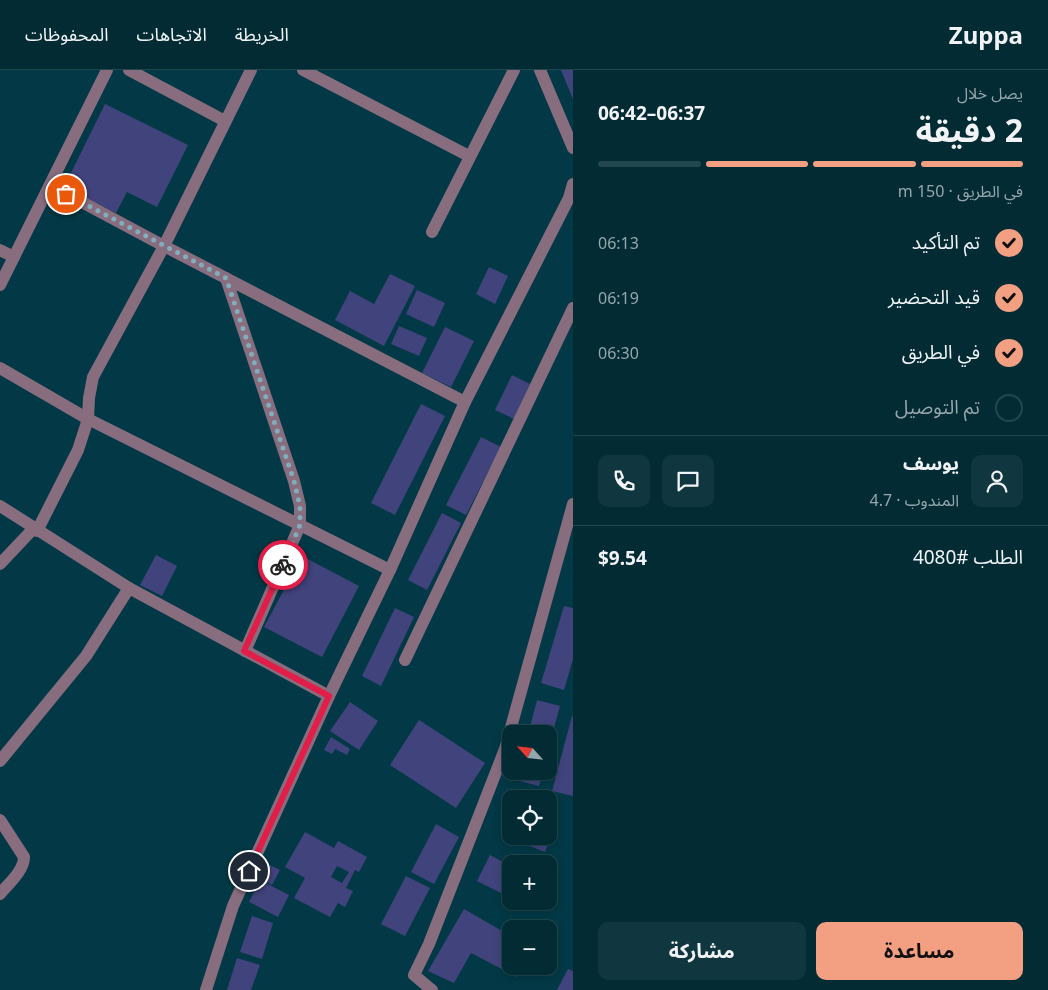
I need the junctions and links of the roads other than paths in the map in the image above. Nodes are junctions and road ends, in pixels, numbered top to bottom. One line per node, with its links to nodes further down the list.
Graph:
1 (107, 70): 12 (street)
2 (129, 70): 7 (street)
3 (251, 70): 8 (street)
4 (303, 70): 10 (street)
5 (514, 70): 10 (street)
6 (540, 70): 9 (street)
7 (144, 73): 8 (street)
8 (225, 121): 14 (street)
9 (573, 148)
10 (469, 156): 13 (street)
11 (573, 184): 21 (street)
12 (50, 185): 14 (street); 16 (street)
13 (432, 232)
14 (164, 246): 17 (street); 22 (street)
15 (0, 250): 16 (street)
16 (14, 257): 18 (street)
17 (226, 278): 21 (street); 25 (street)
18 (0, 285)
19 (573, 308): 31 (street)
20 (0, 368): 22 (street)
21 (465, 402): 28 (street)
22 (88, 419): 25 (street); 26 (street)
23 (573, 504): 37 (street)
24 (0, 506): 26 (street)
25 (300, 525): 28 (street); 30 (street)
26 (36, 530): 27 (street); 29 (street)
27 (0, 564)
28 (390, 570): 32 (street)
29 (129, 588): 30 (street); 33 (street)
30 (244, 651): 32 (street)
31 (405, 660)
32 (329, 696): 36 (street)
33 (0, 762)
34 (0, 820): 35 (street)
35 (0, 894)
36 (206, 990)
37 (432, 990)

